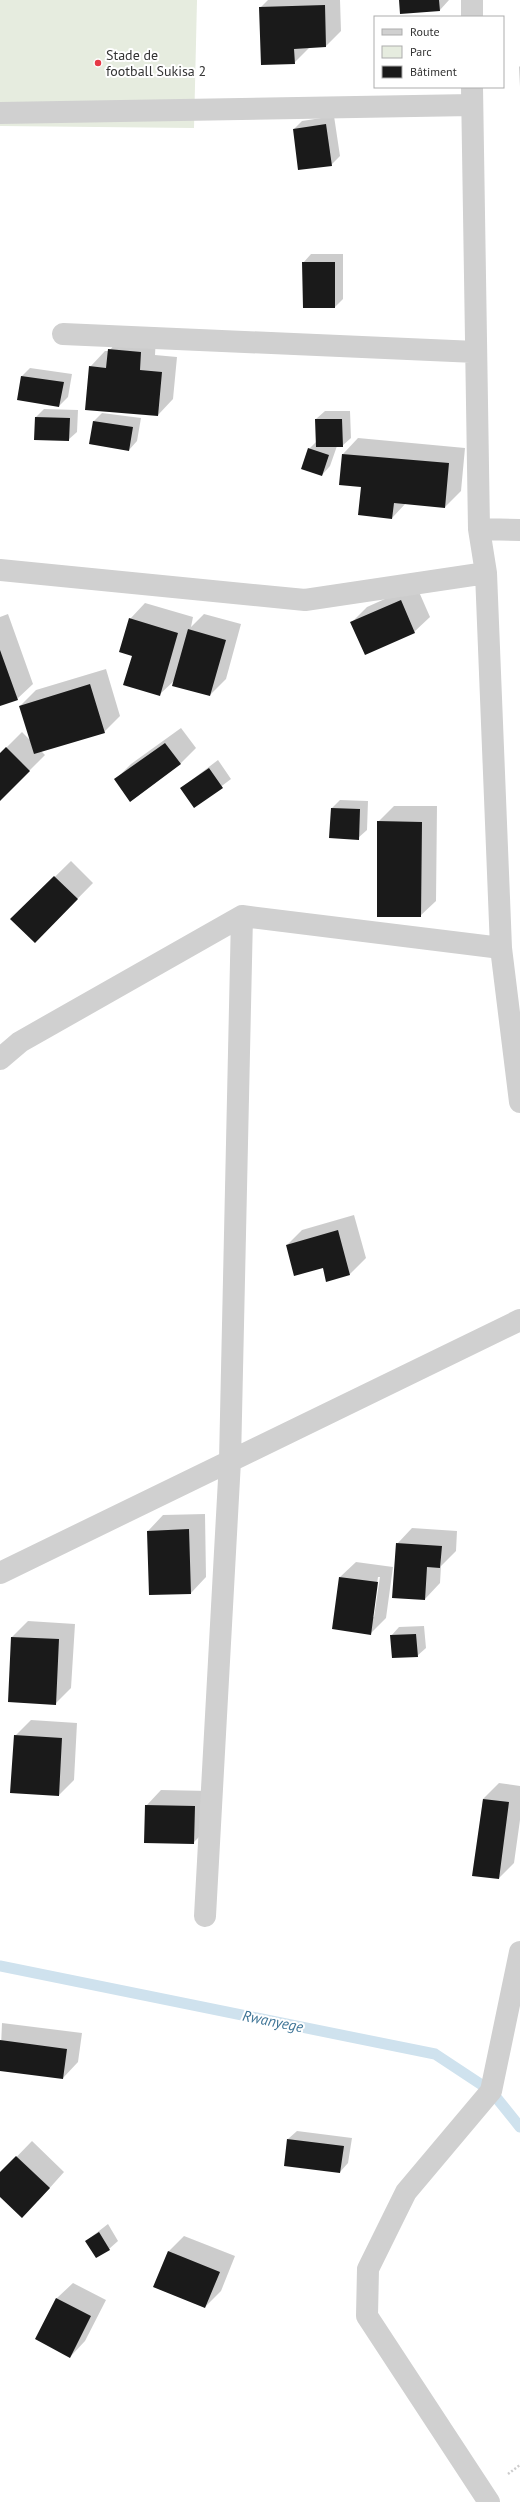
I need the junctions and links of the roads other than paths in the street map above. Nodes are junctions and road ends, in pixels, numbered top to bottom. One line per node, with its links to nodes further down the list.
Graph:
1 (472, 0): 2 (street)
2 (472, 16)
3 (472, 96): 4 (street); 6 (street)
4 (0, 113)
5 (63, 334): 6 (street)
6 (476, 352): 7 (street)
7 (479, 529): 8 (street); 10 (street)
8 (520, 530)
9 (0, 570): 10 (street)
10 (486, 573): 12 (street)
11 (242, 916): 12 (street); 13 (street); 16 (street)
12 (501, 948): 14 (street)
13 (0, 1059)
14 (520, 1102)
15 (520, 1320): 16 (street)
16 (230, 1461): 17 (street); 18 (street)
17 (0, 1573)
18 (205, 1916)
19 (520, 1952): 20 (street)
20 (481, 2499)

